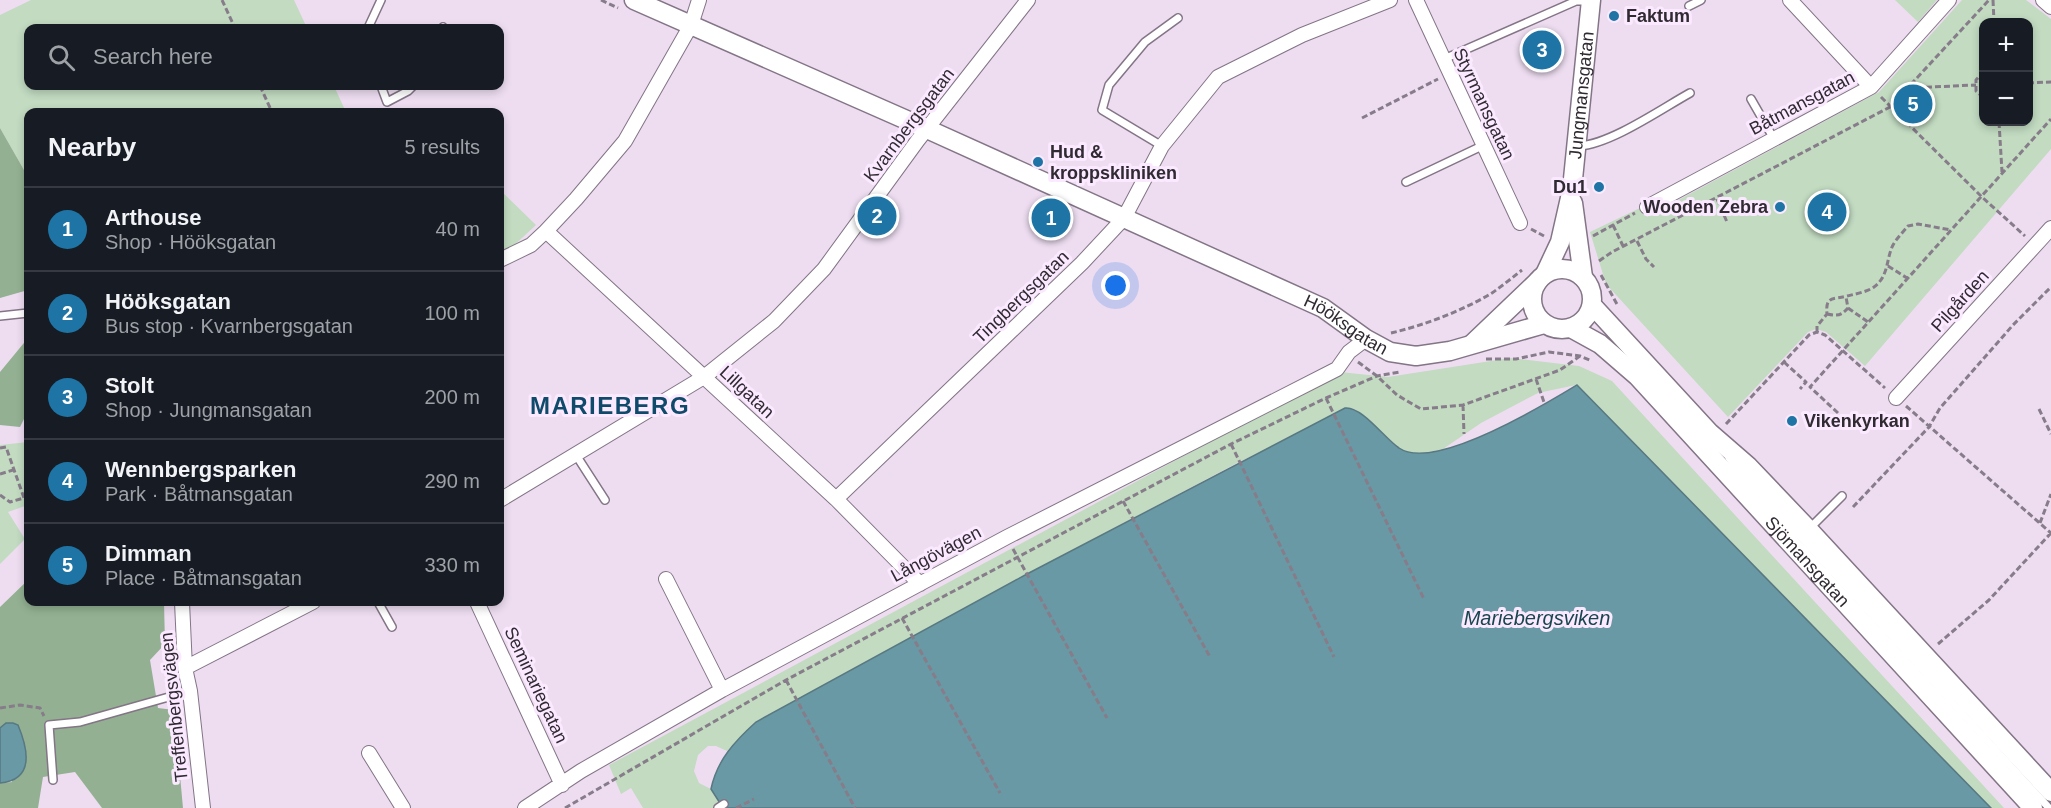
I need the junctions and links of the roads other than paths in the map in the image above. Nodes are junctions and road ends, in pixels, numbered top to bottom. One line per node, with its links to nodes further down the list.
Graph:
1 (381, 0): 15 (lane)
2 (634, 0): 16 (street, Hööksgatan)
3 (699, 0): 16 (street)
4 (1028, 0): 23 (street, Kvarnbergsgatan)
5 (1390, 0): 25 (street, Tingbergsgatan)
6 (1416, 0): 17 (street, Styrmansgatan)
7 (1701, 0): 12 (lane)
8 (1790, 0): 18 (street)
9 (1949, 0): 18 (street, Båtmansgatan)
10 (2043, 0): 13 (street)
11 (1591, 1): 17 (lane); 27 (street, Jungmansgatan)
12 (1689, 6)
13 (2051, 7)
14 (1178, 18): 25 (lane)
15 (370, 24)
16 (691, 25): 23 (street, Hööksgatan); 34 (street)
17 (1444, 59): 26 (street, Styrmansgatan)
18 (1871, 87): 24 (street, Båtmansgatan)
19 (382, 90): 20 (lane)
20 (409, 90)
21 (1690, 93): 27 (lane)
22 (1751, 99): 24 (lane)
23 (927, 129): 31 (street, Hööksgatan); 45 (street, Kvarnbergsgatan)
24 (1774, 139): 30 (street, Båtmansgatan)
25 (1162, 146): 31 (street, Tingbergsgatan)
26 (1484, 146): 28 (lane); 32 (street, Styrmansgatan)
27 (1576, 146): 29 (street, Jungmansgatan)
28 (1406, 182)
29 (1572, 189): 36 (street, Jungmansgatan); 37 (street, Jungmansgatan)
30 (1647, 207)
31 (1124, 218): 43 (street, Hööksgatan); 51 (street, Tingbergsgatan)
32 (1520, 223)
33 (2051, 228): 46 (street, Pilgården)
34 (546, 231): 35 (street); 45 (street, Lillgatan)
35 (504, 259)
36 (1589, 270): 37 (street); 38 (street)
37 (1538, 273): 41 (street); 44 (street, Hööksgatan)
38 (1592, 305): 42 (street); 47 (street, Sjömansgatan)
39 (24, 313): 40 (lane)
40 (0, 316)
41 (1544, 324): 42 (street); 44 (street, Hööksgatan)
42 (1571, 328): 71 (street, Sjömansgatan)
43 (1366, 339): 44 (street, Hööksgatan); 55 (street, Långövägen)
44 (1471, 344)
45 (704, 377): 48 (street, Kvarnbergsgatan); 51 (street, Lillgatan)
46 (1896, 398)
47 (1718, 429): 53 (street, Sjömansgatan); 72 (lane, Sjömansgatan)
48 (576, 455): 50 (street, Kvarnbergsgatan); 52 (lane)
49 (1842, 496): 53 (lane)
50 (504, 498)
51 (836, 499): 55 (street, Lillgatan)
52 (605, 500)
53 (1809, 530): 67 (street, Sjömansgatan)
54 (666, 579): 62 (street)
55 (920, 584): 62 (street, Långövägen)
56 (182, 606): 61 (street, Treffenbergsvägen)
57 (305, 606): 61 (street)
58 (380, 606): 60 (lane)
59 (479, 606): 66 (street, Seminariegatan)
60 (392, 627)
61 (185, 668): 63 (street, Treffenbergsvägen)
62 (722, 690): 66 (street, Långövägen)
63 (190, 691): 65 (lane); 68 (street, Treffenbergsvägen)
64 (369, 753): 69 (street)
65 (53, 780)
66 (562, 784): 70 (street, Långövägen)
67 (2051, 792)
68 (203, 808)
69 (403, 808)
70 (525, 808)
71 (2033, 808)
72 (2049, 808)

